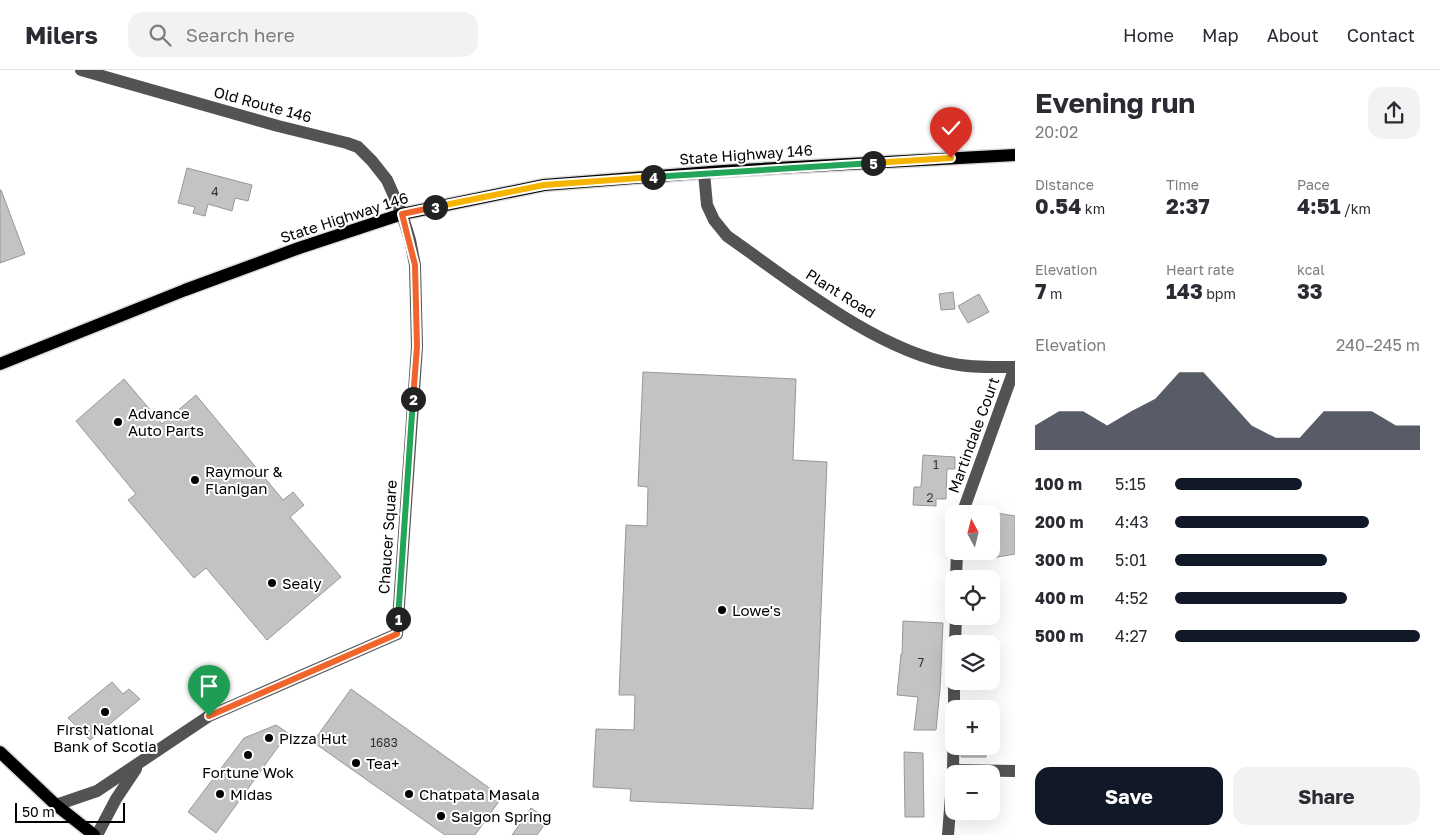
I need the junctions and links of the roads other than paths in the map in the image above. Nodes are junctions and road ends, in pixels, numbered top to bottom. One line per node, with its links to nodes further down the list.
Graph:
1 (81, 70): 4 (street, Old Route 146)
2 (1015, 155): 3 (main road, State Highway 146)
3 (704, 173): 4 (main road, State Highway 146); 6 (street, Plant Road)
4 (402, 214): 5 (main road, State Highway 146); 9 (street, Chaucer Square)
5 (0, 364)
6 (1015, 367): 7 (street, Martindale Court)
7 (965, 505)
8 (0, 752): 12 (main road)
9 (139, 764): 12 (street, Chaucer Square); 14 (street, Chaucer Square)
10 (1000, 771): 11 (street)
11 (1015, 771)
12 (56, 804): 14 (main road)
13 (949, 820): 15 (street)
14 (96, 835)
15 (948, 835)

